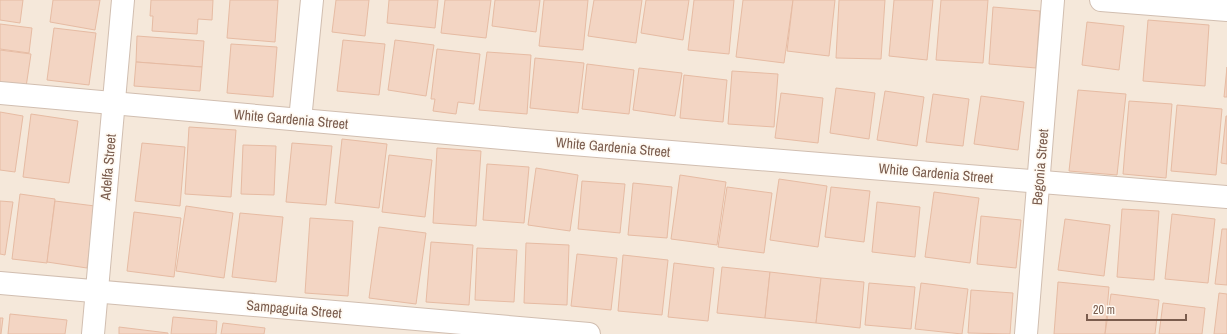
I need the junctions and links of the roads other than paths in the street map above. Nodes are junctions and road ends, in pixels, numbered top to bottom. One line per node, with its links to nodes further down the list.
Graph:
1 (123, 0): 7 (street, Adelfa Street)
2 (312, 0): 8 (street)
3 (1053, 0): 9 (street, Begonia Street)
4 (1101, 0): 5 (street)
5 (1227, 10)
6 (0, 93): 7 (street, White Gardenia Street)
7 (114, 102): 8 (street, White Gardenia Street); 12 (street, Adelfa Street)
8 (300, 120): 9 (street, White Gardenia Street)
9 (1038, 182): 10 (street, White Gardenia Street); 15 (street, Begonia Street)
10 (1227, 197)
11 (0, 283): 12 (street, Sampaguita Street)
12 (97, 293): 13 (street, Adelfa Street); 14 (street, Sampaguita Street)
13 (93, 334)
14 (589, 334)
15 (1026, 334)

